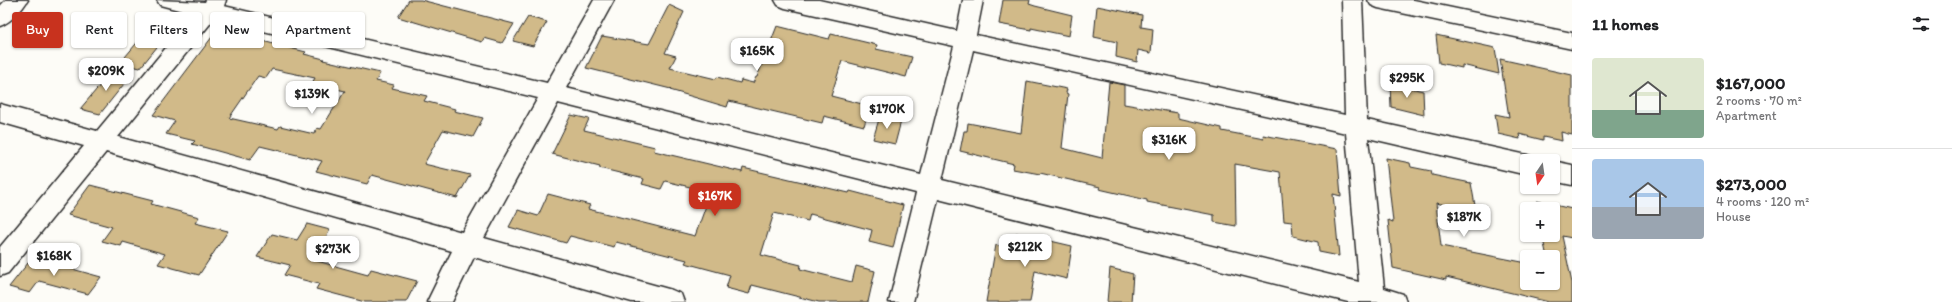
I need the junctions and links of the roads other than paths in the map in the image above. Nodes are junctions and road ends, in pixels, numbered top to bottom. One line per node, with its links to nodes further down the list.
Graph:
1 (18, 0): 9 (street)
2 (167, 0): 8 (street)
3 (604, 0): 12 (street)
4 (785, 0): 11 (street)
5 (973, 0): 11 (street)
6 (1352, 0): 14 (street)
7 (1378, 0): 10 (street)
8 (213, 5): 12 (street); 15 (street)
9 (0, 18)
10 (1572, 41)
11 (965, 42): 14 (street); 19 (street)
12 (552, 93): 19 (street); 20 (street)
13 (0, 113): 15 (street)
14 (1356, 125): 16 (street); 22 (street)
15 (101, 142): 20 (street); 21 (street)
16 (1520, 163)
17 (1560, 172): 18 (street)
18 (1572, 175)
19 (930, 186): 22 (street); 25 (street)
20 (468, 244): 23 (street); 24 (street)
21 (0, 265)
22 (1373, 299): 26 (street)
23 (439, 302)
24 (672, 302)
25 (901, 302)
26 (1394, 302)

